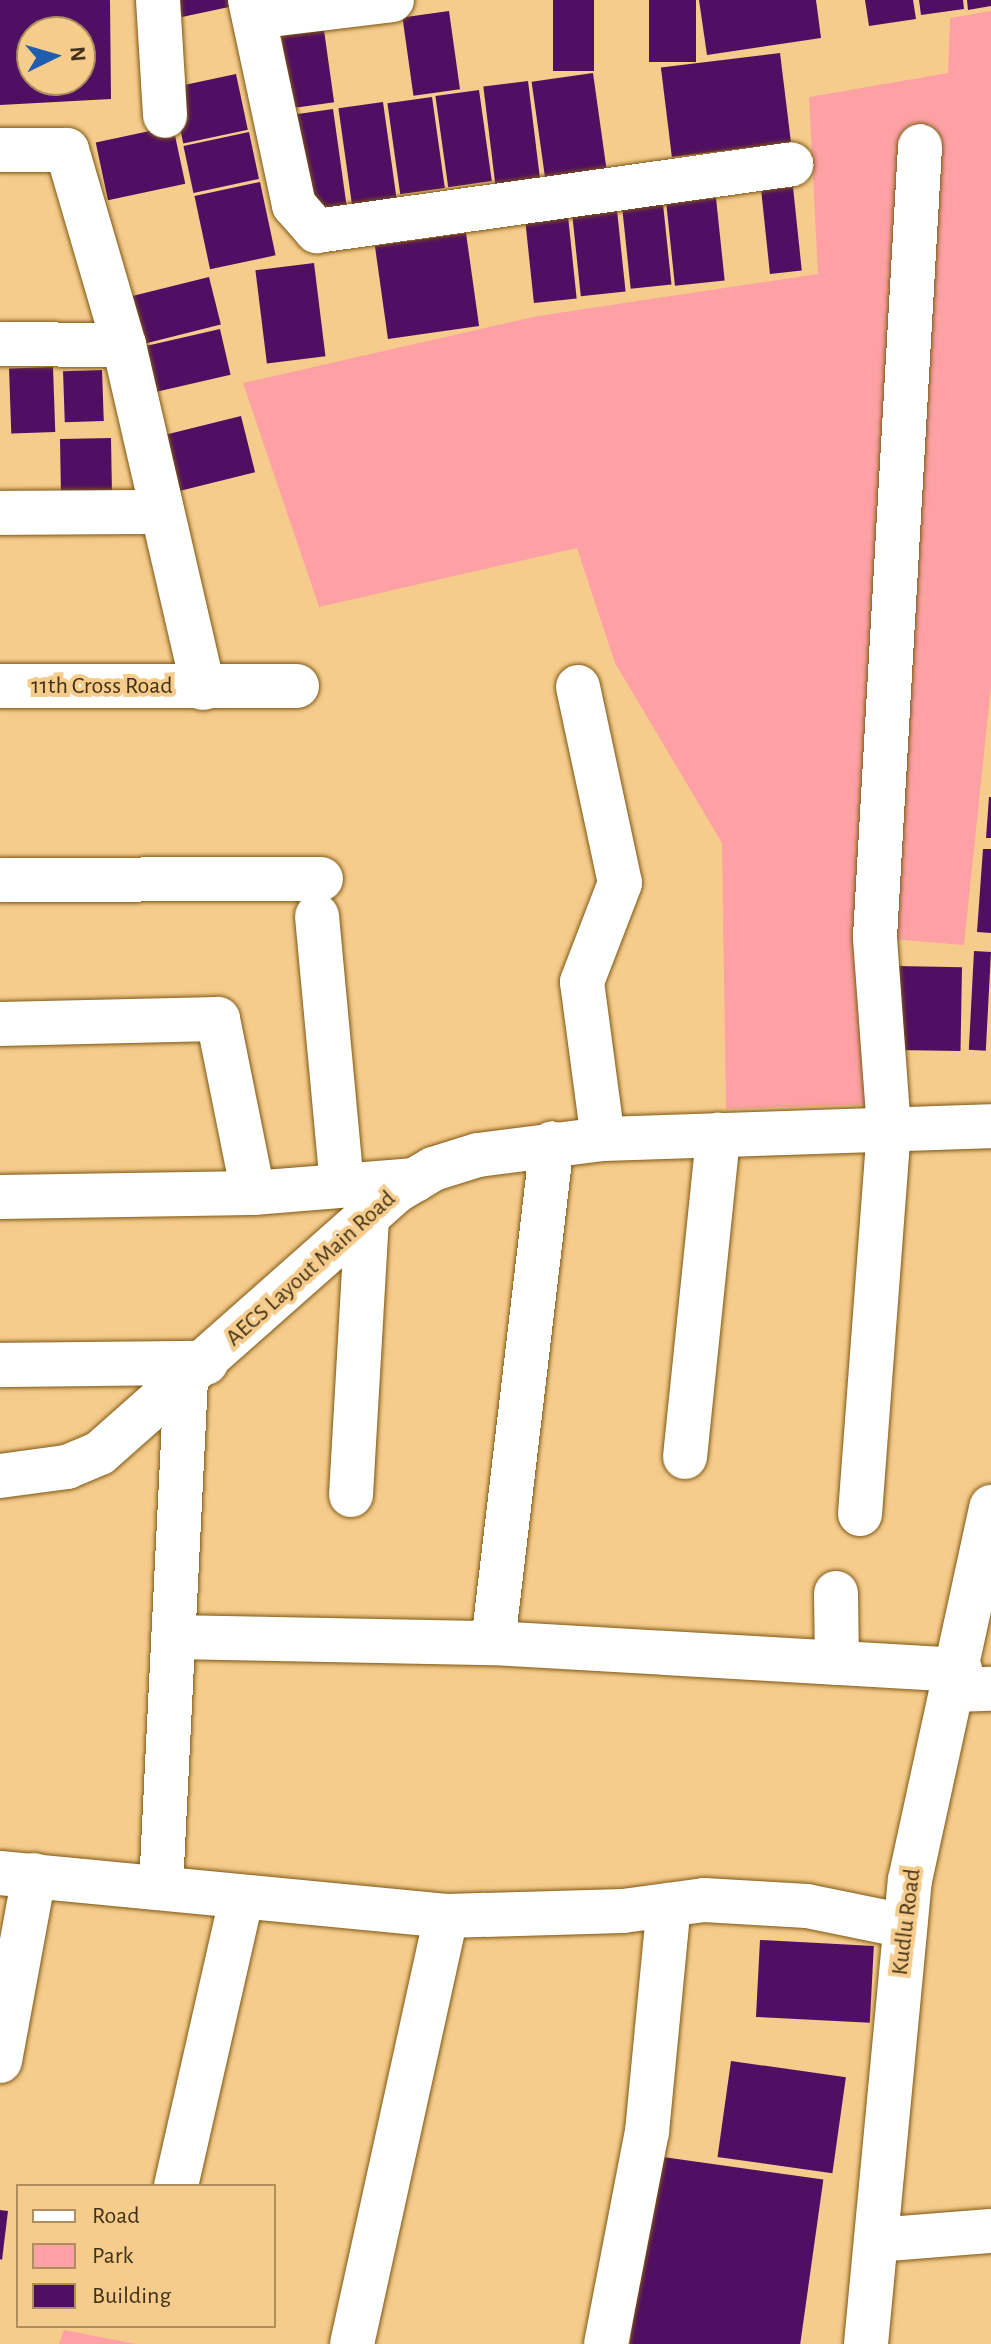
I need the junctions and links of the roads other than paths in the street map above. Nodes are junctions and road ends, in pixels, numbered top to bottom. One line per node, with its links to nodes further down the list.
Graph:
1 (158, 0): 4 (street)
2 (392, 0): 3 (street)
3 (252, 9): 7 (street)
4 (165, 116)
5 (920, 146): 19 (street)
6 (0, 150): 9 (street)
7 (791, 164)
8 (0, 344): 9 (street)
9 (124, 345): 10 (street)
10 (158, 512): 11 (street); 15 (street)
11 (0, 513)
12 (0, 686): 15 (street, 11th Cross Road)
13 (297, 686): 15 (street, 11th Cross Road)
14 (578, 687): 21 (street)
15 (203, 688)
16 (0, 880): 25 (street)
17 (0, 1024): 23 (street)
18 (991, 1126): 19 (street, AECS Layout Main Road)
19 (889, 1129): 20 (street, AECS Layout Main Road); 32 (street)
20 (718, 1135): 21 (street, AECS Layout Main Road); 28 (street)
21 (603, 1139): 22 (street, AECS Layout Main Road)
22 (552, 1143): 25 (street, AECS Layout Main Road); 35 (street)
23 (253, 1193): 24 (street); 25 (street)
24 (0, 1197)
25 (354, 1202): 27 (street, AECS Layout Main Road); 30 (street)
26 (0, 1365): 27 (street)
27 (196, 1371): 29 (street, AECS Layout Main Road); 34 (street)
28 (685, 1457)
29 (0, 1476)
30 (351, 1495)
31 (991, 1507): 37 (street, Kudlu Road)
32 (860, 1514)
33 (836, 1593): 36 (street)
34 (173, 1637): 35 (street); 39 (street)
35 (493, 1643): 36 (street)
36 (837, 1663): 37 (street)
37 (969, 1683): 43 (street, Kudlu Road)
38 (17, 1874): 39 (street); 44 (street)
39 (161, 1887): 40 (street)
40 (241, 1899): 42 (street); 45 (street)
41 (669, 1905): 42 (street); 43 (street); 49 (street)
42 (446, 1916): 48 (street)
43 (905, 1926): 47 (street, Kudlu Road)
44 (0, 2061)
45 (176, 2184)
46 (991, 2231): 47 (street)
47 (876, 2240): 50 (street, Kudlu Road)
48 (352, 2344)
49 (606, 2344)
50 (866, 2344)

